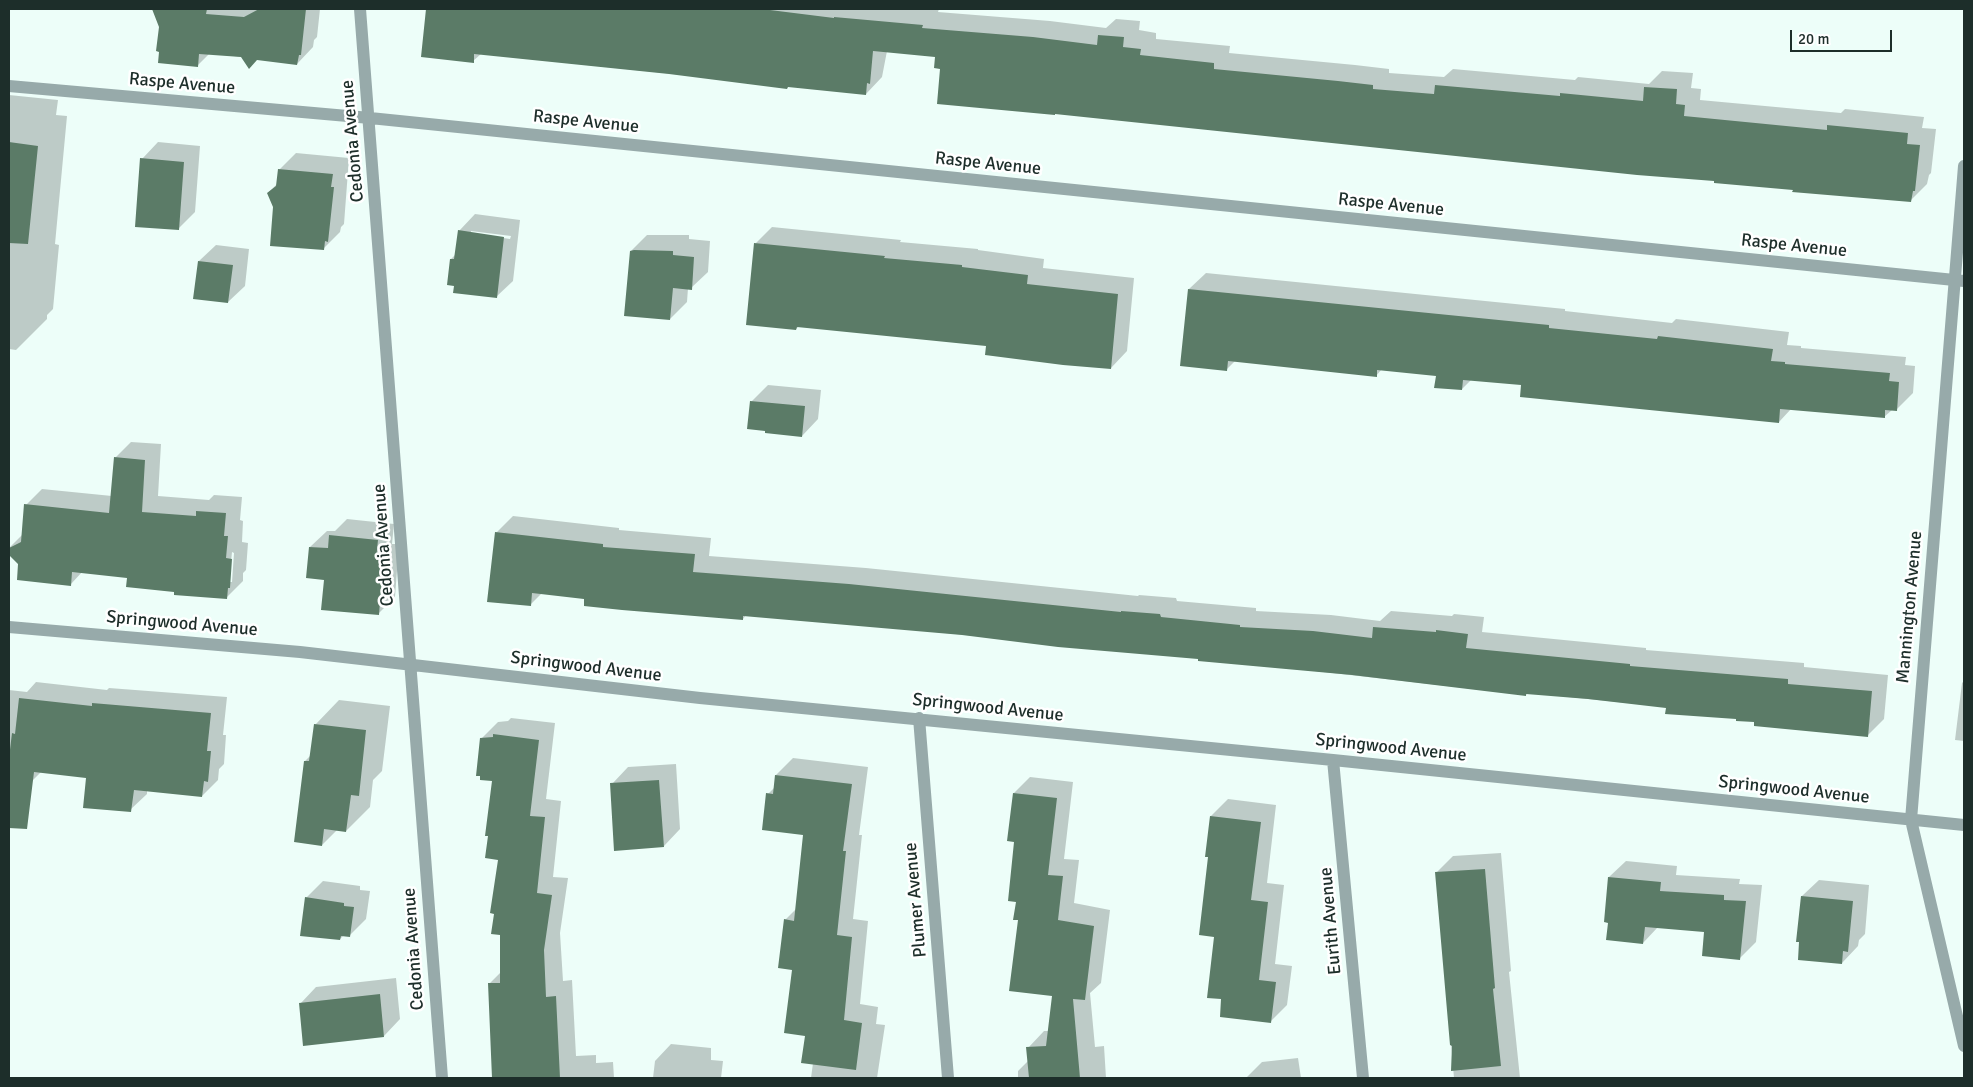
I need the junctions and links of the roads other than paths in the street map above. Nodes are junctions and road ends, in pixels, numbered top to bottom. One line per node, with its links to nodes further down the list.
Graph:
1 (360, 9): 3 (street, Cedonia Avenue)
2 (9, 86): 3 (street, Raspe Avenue)
3 (370, 118): 5 (street, Raspe Avenue); 7 (street, Cedonia Avenue)
4 (1964, 166): 5 (street, Mannington Avenue)
5 (1959, 280): 10 (street, Mannington Avenue)
6 (9, 626): 7 (street, Springwood Avenue)
7 (410, 664): 8 (street, Springwood Avenue); 13 (street, Cedonia Avenue)
8 (919, 718): 9 (street, Springwood Avenue); 14 (street, Plumer Avenue)
9 (1333, 760): 10 (street, Springwood Avenue); 15 (street, Eurith Avenue)
10 (1911, 820): 11 (street, Springwood Avenue); 12 (street, Mannington Avenue)
11 (1964, 825)
12 (1964, 1046)
13 (442, 1078)
14 (948, 1078)
15 (1363, 1078)

